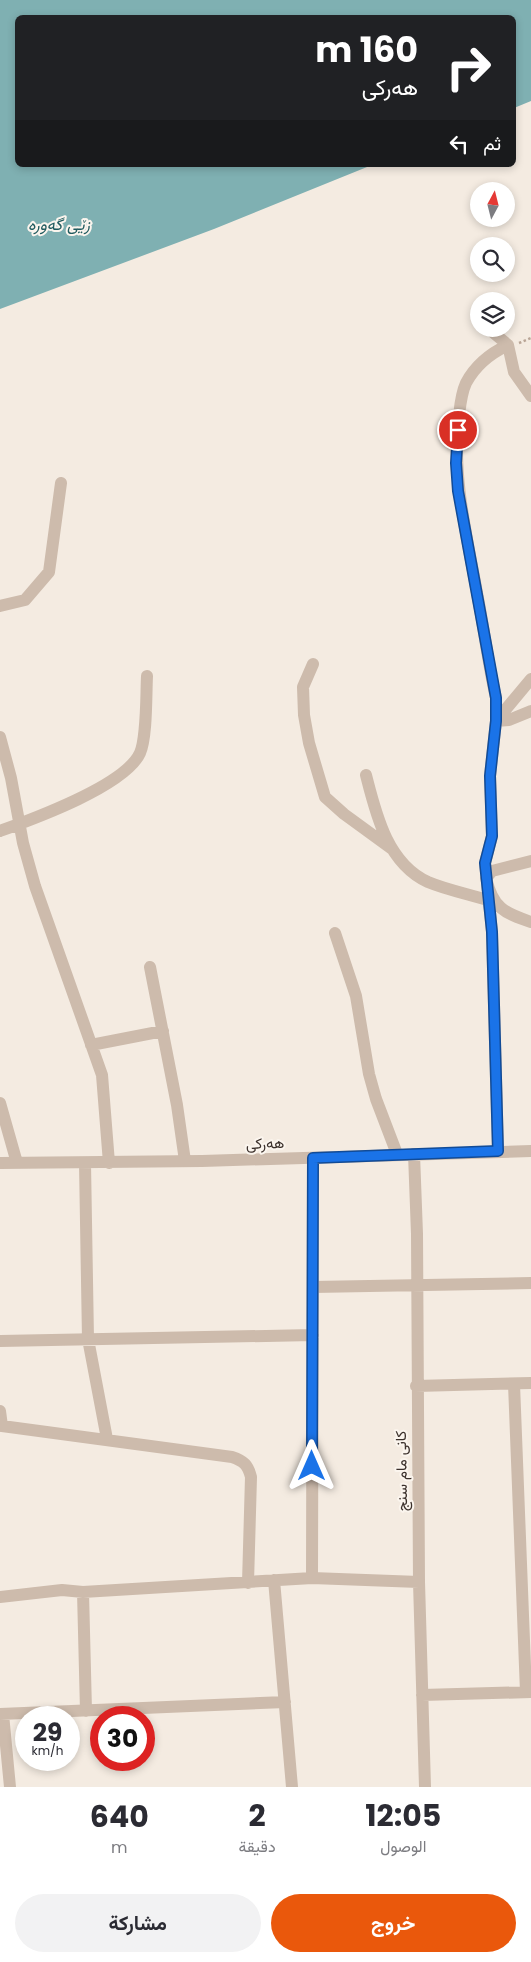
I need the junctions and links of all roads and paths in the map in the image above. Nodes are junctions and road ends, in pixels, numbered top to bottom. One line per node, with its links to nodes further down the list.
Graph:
1 (498, 337): 2 (street)
2 (508, 345): 3 (street); 10 (street)
3 (531, 396)
4 (61, 483): 5 (street)
5 (0, 606)
6 (312, 664): 15 (street)
7 (147, 676): 13 (street)
8 (531, 679): 10 (street)
9 (531, 711): 10 (street)
10 (496, 721): 17 (street)
11 (0, 737): 13 (street)
12 (366, 775): 15 (street)
13 (19, 824): 14 (street); 23 (street)
14 (0, 831)
15 (392, 849): 18 (street)
16 (531, 861): 17 (street)
17 (486, 878): 18 (street); 19 (street)
18 (488, 900): 25 (street)
19 (531, 922)
20 (335, 933): 27 (street)
21 (150, 966): 22 (street)
22 (163, 1031): 23 (street); 30 (street)
23 (91, 1045): 34 (street)
24 (0, 1103): 32 (street)
25 (498, 1151): 26 (street, هەرکی); 28 (street, هەرکی)
26 (531, 1151)
27 (397, 1154): 28 (street, هەرکی); 29 (street, هەرکی)
28 (414, 1154): 37 (street, کانی مام سنج)
29 (313, 1158): 30 (street, هەرکی); 36 (street)
30 (185, 1161): 34 (street, هەرکی)
31 (0, 1163): 32 (street, هەرکی)
32 (17, 1163): 33 (street, هەرکی)
33 (85, 1163): 34 (street, هەرکی); 39 (street)
34 (110, 1163)
35 (531, 1284): 37 (street)
36 (313, 1286): 37 (street); 38 (street)
37 (417, 1286): 43 (street, کانی مام سنج)
38 (313, 1336): 39 (street); 46 (street)
39 (88, 1339): 40 (street); 45 (street)
40 (0, 1341)
41 (531, 1383): 42 (street)
42 (514, 1384): 43 (street); 52 (street)
43 (416, 1386): 48 (street, کانی مام سنج)
44 (0, 1411): 45 (street)
45 (107, 1440): 49 (street)
46 (312, 1578): 47 (street); 48 (street)
47 (274, 1580): 49 (street); 54 (street)
48 (419, 1582): 53 (street, کانی مام سنج)
49 (248, 1583): 50 (street)
50 (83, 1592): 51 (street); 55 (street)
51 (0, 1597)
52 (529, 1692): 53 (street)
53 (422, 1695): 59 (street, کانی مام سنج)
54 (285, 1702): 55 (street); 58 (street)
55 (86, 1711): 56 (street)
56 (1, 1714): 57 (street)
57 (10, 1787)
58 (292, 1787)
59 (425, 1787)

